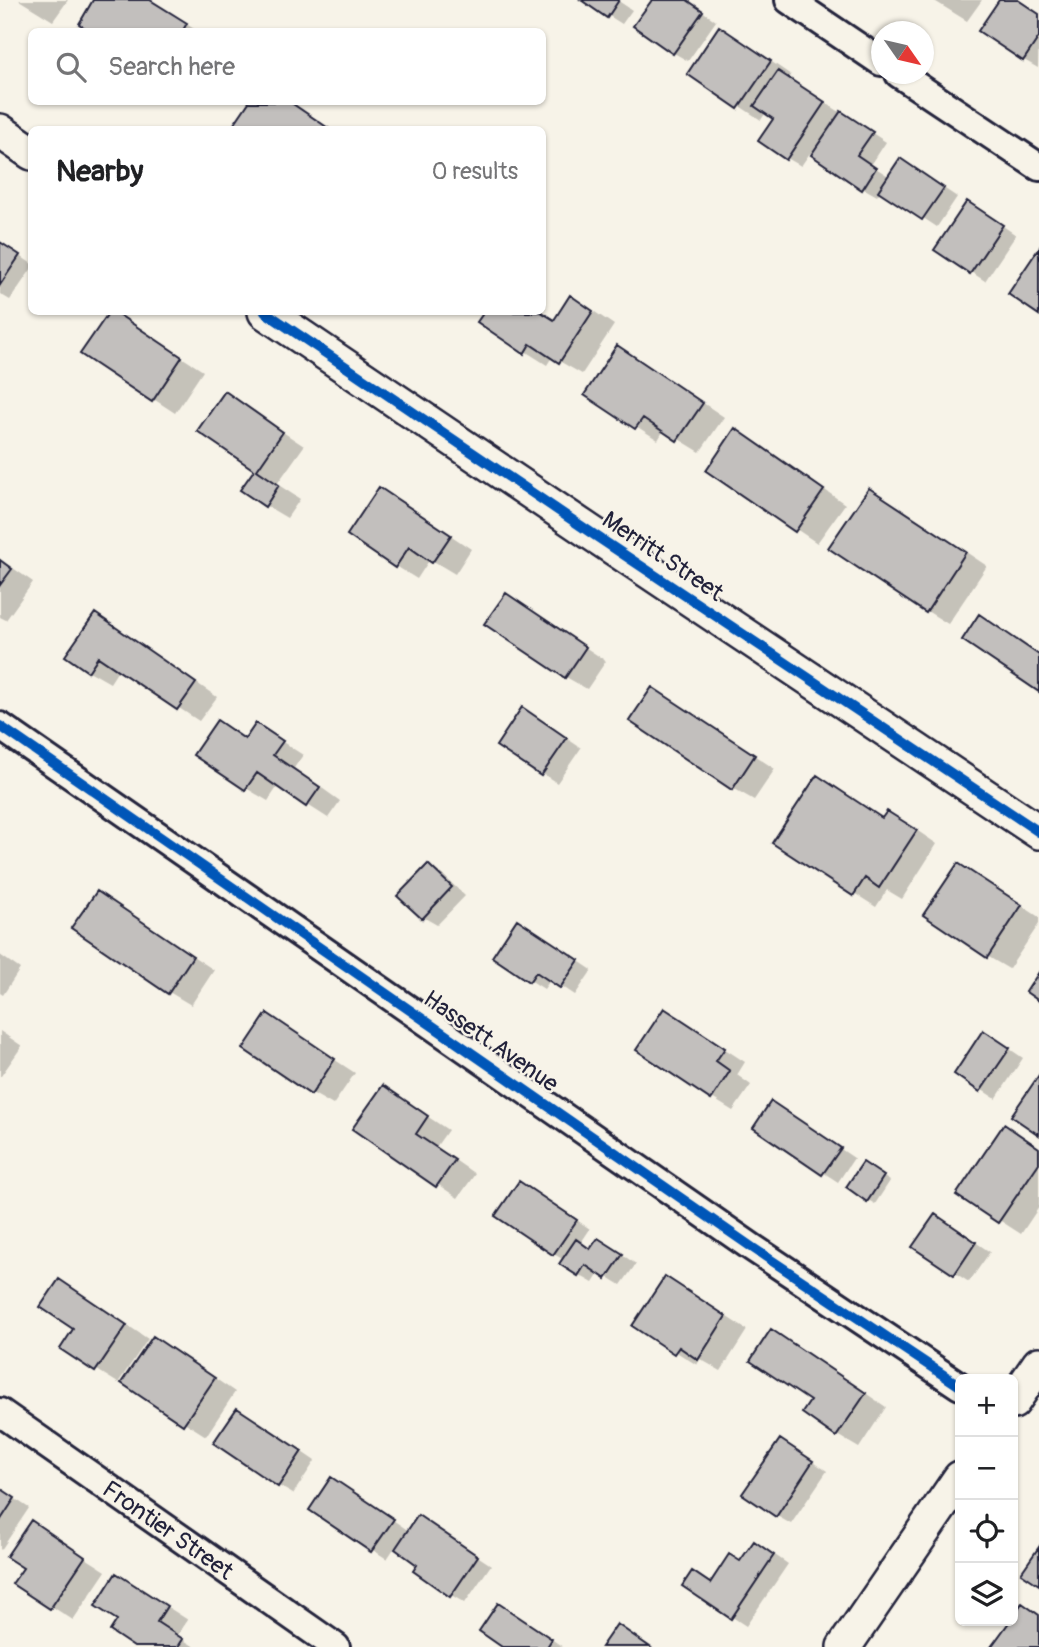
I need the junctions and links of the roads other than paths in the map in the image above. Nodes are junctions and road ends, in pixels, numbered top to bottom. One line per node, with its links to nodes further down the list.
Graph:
1 (789, 0): 2 (street)
2 (871, 55)
3 (914, 84): 6 (street)
4 (0, 131): 5 (street)
5 (28, 150)
6 (1039, 167)
7 (269, 315): 9 (street, Merritt Street)
8 (0, 726): 11 (street, Hassett Avenue)
9 (1039, 832)
10 (1039, 1364): 12 (street)
11 (955, 1383)
12 (1018, 1395)
13 (0, 1412): 15 (street, Frontier Street)
14 (955, 1485): 16 (street)
15 (337, 1647)
16 (844, 1647)

